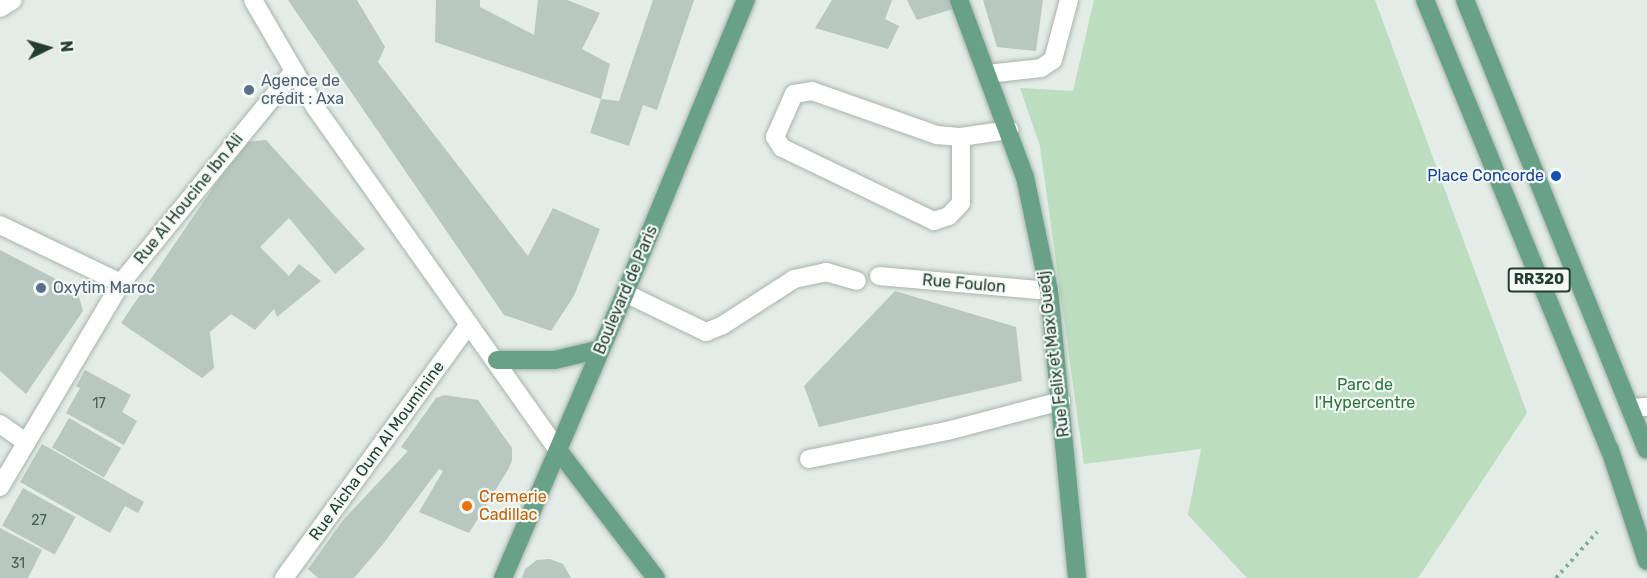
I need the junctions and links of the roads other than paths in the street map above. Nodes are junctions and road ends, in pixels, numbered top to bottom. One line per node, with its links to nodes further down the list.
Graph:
1 (13, 0): 8 (street)
2 (253, 0): 9 (street)
3 (746, 0): 18 (main road, Boulevard de Paris)
4 (959, 0): 10 (main road, Rue Felix et Max Guedj)
5 (1069, 0): 10 (street)
6 (1425, 0): 30 (main road, RR320)
7 (1465, 0): 23 (main road, RR320)
8 (0, 8)
9 (294, 71): 16 (street, Rue Al Houcine Ibn Ali); 19 (street)
10 (987, 74): 11 (main road, Rue Felix et Max Guedj)
11 (1009, 130): 12 (street); 17 (main road, Rue Felix et Max Guedj)
12 (961, 137): 12 (street)
13 (0, 225): 16 (street)
14 (879, 276): 17 (street, Rue Foulon)
15 (857, 281): 18 (street)
16 (121, 283): 25 (street, Rue Al Houcine Ibn Ali)
17 (1049, 291): 22 (main road, Rue Felix et Max Guedj)
18 (625, 293): 20 (main road, Boulevard de Paris)
19 (469, 324): 21 (street); 31 (street, Rue Aicha Oum Al Mouminine)
20 (601, 349): 21 (main road); 26 (main road, Boulevard de Paris)
21 (497, 360): 26 (street)
22 (1060, 401): 28 (street); 34 (main road, Rue Felix et Max Guedj)
23 (1639, 408): 27 (main road, RR320)
24 (0, 424): 25 (street)
25 (26, 442): 29 (street, Rue Al Houcine Ibn Ali)
26 (558, 450): 32 (main road, Boulevard de Paris); 33 (main road)
27 (1647, 450)
28 (808, 459)
29 (0, 487)
30 (1647, 561)
31 (284, 578)
32 (503, 578)
33 (656, 578)
34 (1077, 578)

